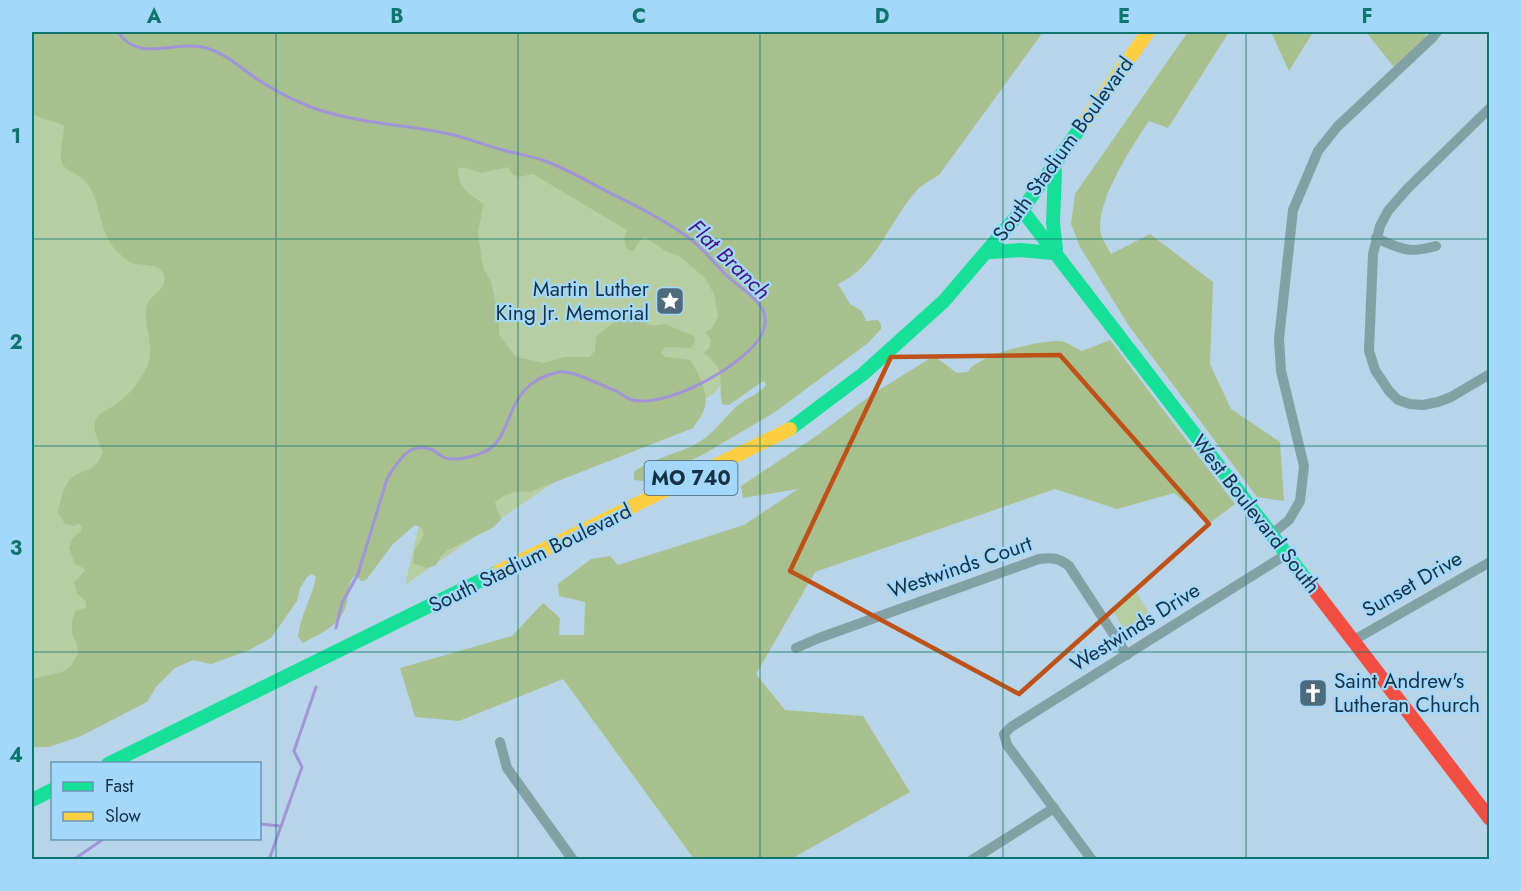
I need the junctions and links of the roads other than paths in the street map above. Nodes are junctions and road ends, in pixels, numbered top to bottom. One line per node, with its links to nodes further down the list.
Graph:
1 (1148, 32): 4 (main road, South Stadium Boulevard / MO 740)
2 (1437, 32): 11 (street)
3 (1490, 108): 6 (street)
4 (1053, 167): 5 (main road, South Stadium Boulevard / MO 740); 9 (main road)
5 (1022, 210): 8 (main road, South Stadium Boulevard / MO 740); 9 (main road, West Boulevard South)
6 (1376, 238): 7 (street); 10 (street)
7 (1436, 246)
8 (988, 250): 9 (main road); 18 (main road, South Stadium Boulevard / MO 740)
9 (1055, 252): 11 (main road, West Boulevard South)
10 (1490, 374)
11 (1272, 534): 12 (main road, West Boulevard South)
12 (1287, 554): 14 (main road, West Boulevard South); 16 (street, Westwinds Drive)
13 (1490, 562): 14 (street, Sunset Drive)
14 (1354, 640): 22 (main road, West Boulevard South)
15 (796, 648): 16 (street, Westwinds Court)
16 (1127, 655): 21 (street, Westwinds Drive)
17 (500, 742): 23 (street)
18 (112, 762)
19 (51, 790): 20 (main road)
20 (32, 800)
21 (1054, 808): 24 (street); 25 (street)
22 (1490, 819)
23 (573, 860)
24 (972, 860)
25 (1092, 860)

